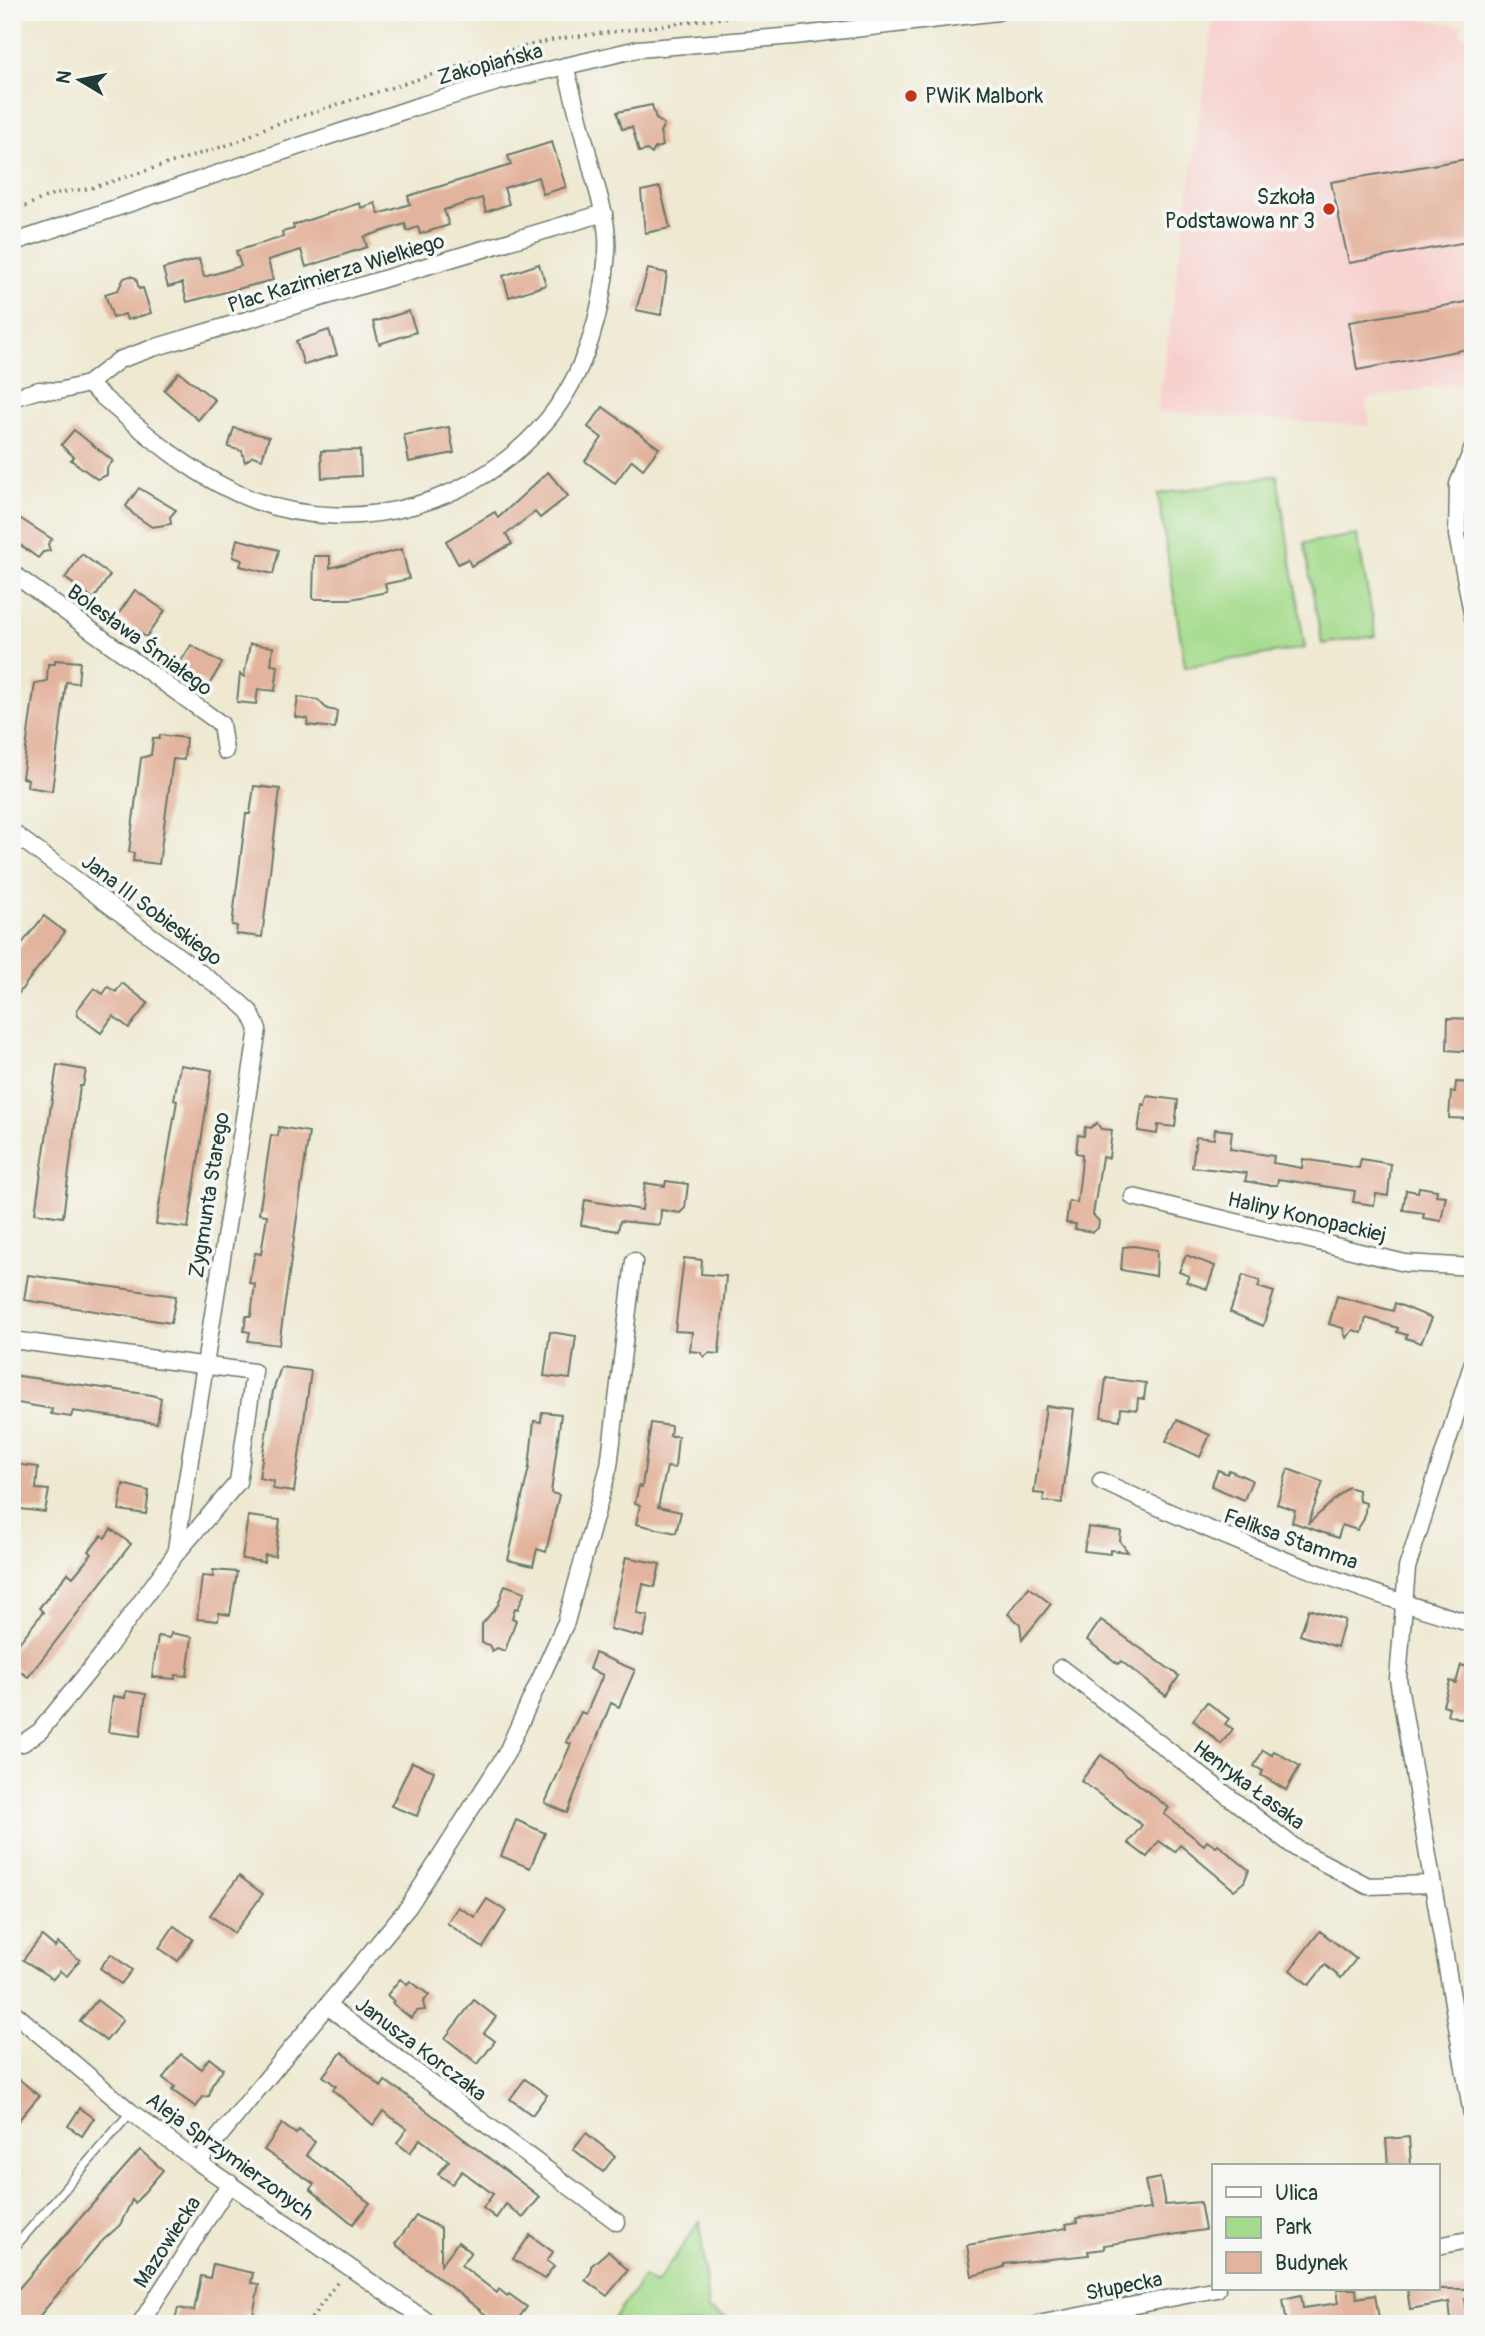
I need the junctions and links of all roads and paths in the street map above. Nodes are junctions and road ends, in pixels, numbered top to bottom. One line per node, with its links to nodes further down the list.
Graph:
1 (998, 12): 4 (street, Zakopiańska)
2 (1473, 26): 3 (path)
3 (1473, 54)
4 (565, 66): 5 (street); 6 (street, Zakopiańska)
5 (604, 214): 7 (street, Plac Kazimierza Wielkiego); 7 (street)
6 (12, 243)
7 (88, 384): 8 (street)
8 (12, 398)
9 (1473, 448): 11 (street)
10 (12, 573): 12 (street, Bolesława Śmiałego)
11 (1473, 618)
12 (225, 751)
13 (12, 832): 14 (street, Jana III Sobieskiego)
14 (258, 1029): 20 (street, Zygmunta Starego)
15 (1133, 1197): 17 (street, Haliny Konopackiej)
16 (634, 1261): 28 (street)
17 (1473, 1267)
18 (12, 1340): 20 (street)
19 (1473, 1362): 23 (street)
20 (202, 1367): 22 (street, Zygmunta Starego); 22 (street, Zygmunta Starego)
21 (1101, 1481): 23 (street, Feliksa Stamma)
22 (174, 1555): 26 (street, Zygmunta Starego)
23 (1406, 1603): 24 (street, Feliksa Stamma); 27 (street)
24 (1473, 1624)
25 (1061, 1668): 27 (street, Henryka Łasaka)
26 (12, 1745)
27 (1431, 1884): 31 (street)
28 (329, 2007): 32 (street, Janusza Korczaka); 34 (street, Janusza Korczaka)
29 (14, 2015): 30 (street, Aleja Sprzymierzonych)
30 (131, 2112): 32 (street, Aleja Sprzymierzonych); 37 (lane)
31 (1473, 2121)
32 (198, 2162): 33 (street, Aleja Sprzymierzonych)
33 (230, 2183): 38 (street, Aleja Sprzymierzonych); 40 (street, Mazowiecka)
34 (617, 2222)
35 (1473, 2239): 36 (street)
36 (1440, 2246)
37 (12, 2250)
38 (349, 2266): 41 (path); 42 (street, Aleja Sprzymierzonych)
39 (1212, 2290): 43 (street, Słupecka)
40 (140, 2324)
41 (307, 2324)
42 (431, 2324)
43 (1038, 2324)

